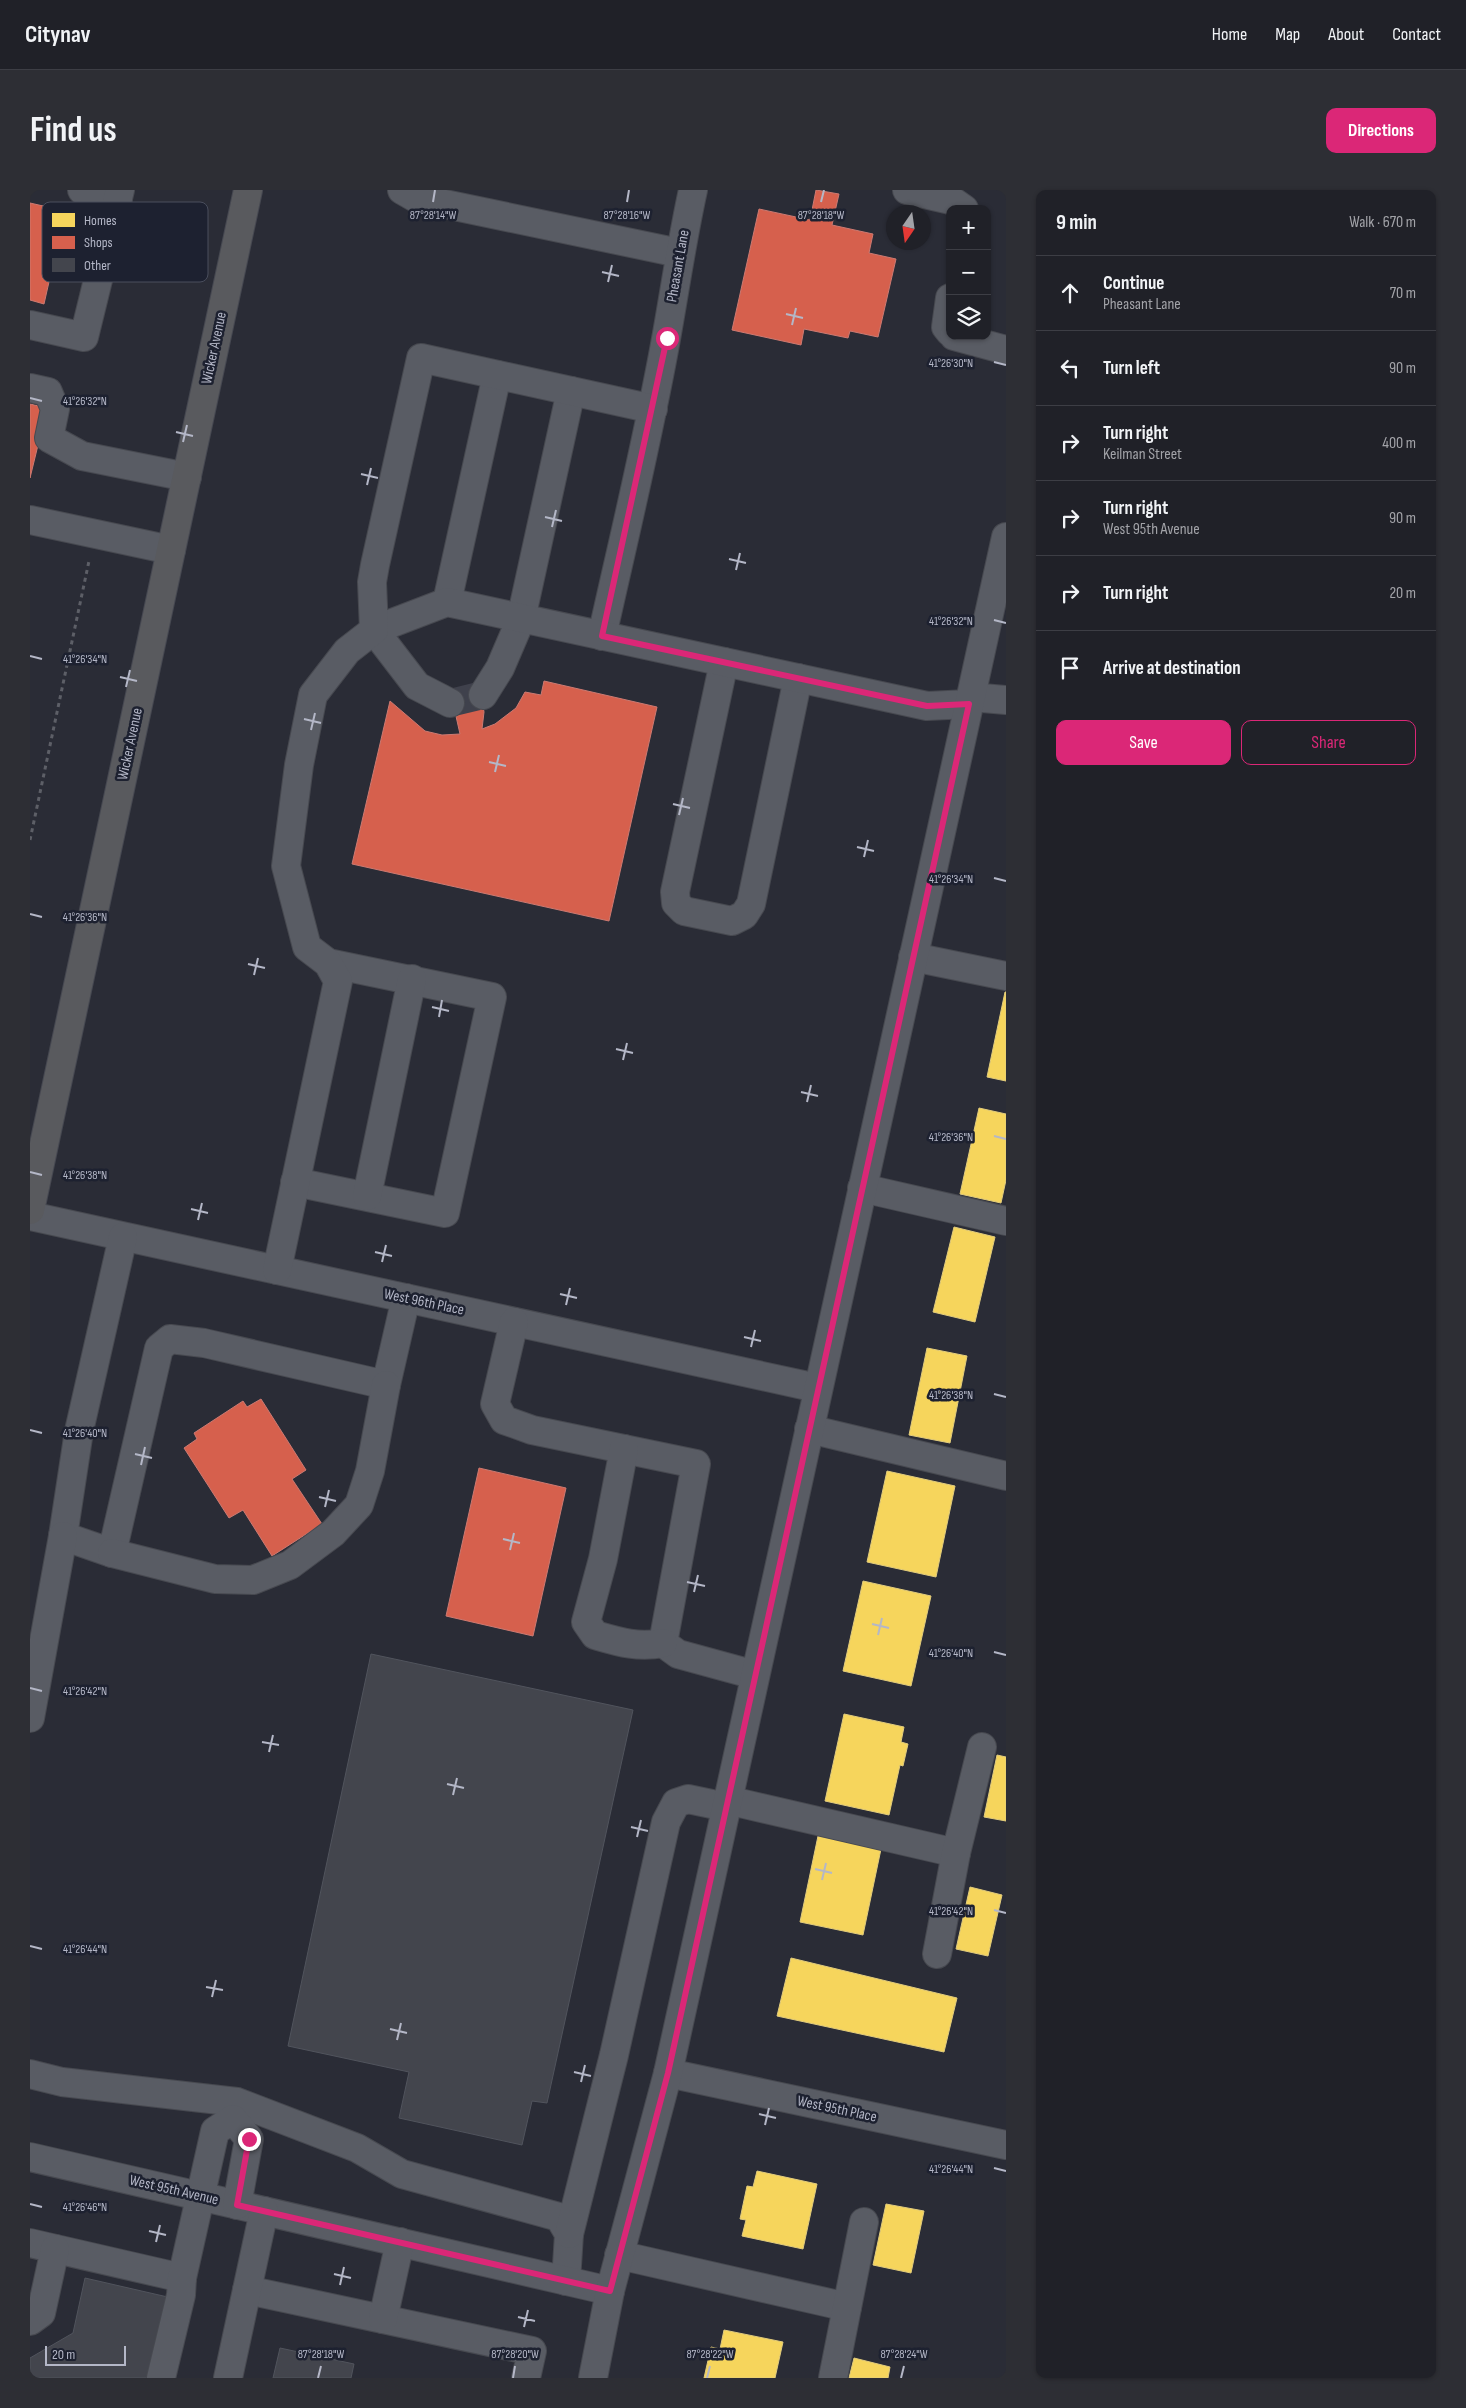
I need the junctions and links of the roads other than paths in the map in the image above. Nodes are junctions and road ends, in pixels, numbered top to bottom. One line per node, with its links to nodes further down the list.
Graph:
1 (82, 190): 6 (street)
2 (248, 190): 17 (highway, Wicker Avenue)
3 (402, 190): 8 (street)
4 (693, 190): 8 (street, Pheasant Lane)
5 (907, 190): 7 (street)
6 (119, 194)
7 (959, 205)
8 (679, 253): 16 (street, Pheasant Lane)
9 (97, 282): 10 (street)
10 (30, 325)
11 (961, 340): 12 (street)
12 (1006, 350)
13 (497, 375): 15 (street); 21 (street); 23 (street)
14 (30, 388): 17 (street)
15 (571, 391): 16 (street); 22 (street)
16 (653, 409): 24 (street, Pheasant Lane)
17 (187, 477): 20 (highway, Wicker Avenue)
18 (30, 520): 20 (street)
19 (1006, 537): 28 (street)
20 (171, 550): 38 (highway, Wicker Avenue)
21 (447, 602): 22 (street); 23 (street)
22 (521, 619): 24 (street); 27 (street)
23 (374, 630): 30 (street); 32 (street)
24 (602, 636): 25 (street)
25 (724, 662): 26 (street); 26 (street)
26 (798, 678): 28 (street)
27 (484, 695)
28 (970, 700): 29 (street); 31 (street)
29 (1006, 700)
30 (450, 703)
31 (913, 957): 33 (street); 36 (street)
32 (328, 963): 34 (street); 35 (street)
33 (1006, 976)
34 (412, 979): 37 (street); 37 (street)
35 (295, 1182): 37 (street); 42 (street)
36 (862, 1188): 40 (street); 46 (street)
37 (367, 1196)
38 (30, 1210)
39 (30, 1216): 41 (street, West 96th Place)
40 (1006, 1221)
41 (123, 1237): 42 (street, West 96th Place); 50 (street)
42 (277, 1270): 43 (street, West 96th Place)
43 (406, 1298): 44 (street, West 96th Place); 45 (street)
44 (514, 1322): 46 (street, West 96th Place); 48 (street)
45 (386, 1385): 51 (street); 51 (street)
46 (817, 1388): 47 (street)
47 (809, 1429): 49 (street); 53 (street)
48 (624, 1449): 52 (street); 52 (street)
49 (1006, 1476)
50 (63, 1536): 51 (street); 54 (street)
51 (112, 1553)
52 (663, 1643): 53 (street)
53 (755, 1674): 56 (street)
54 (30, 1718)
55 (982, 1747): 57 (street)
56 (727, 1804): 57 (street); 59 (street); 68 (street)
57 (956, 1853): 58 (street)
58 (937, 1954)
59 (668, 2073): 62 (street, West 95th Place); 71 (street)
60 (31, 2079): 61 (street)
61 (235, 2111): 64 (street); 65 (street); 68 (street)
62 (1006, 2145)
63 (30, 2157): 64 (street, West 95th Avenue)
64 (200, 2196): 65 (street, West 95th Avenue); 72 (street)
65 (237, 2205): 66 (street, West 95th Avenue)
66 (264, 2211): 69 (street, West 95th Avenue); 74 (street)
67 (864, 2222): 76 (street)
68 (569, 2234): 73 (street)
69 (400, 2242): 73 (street, West 95th Avenue); 77 (street)
70 (43, 2246): 72 (street); 78 (street)
71 (619, 2254): 75 (street); 76 (street)
72 (182, 2278): 79 (street)
73 (566, 2281): 75 (street, West 95th Avenue)
74 (247, 2290): 77 (street); 80 (street)
75 (610, 2291): 82 (street)
76 (847, 2307): 83 (street)
77 (384, 2319): 81 (street)
78 (30, 2320)
79 (161, 2378)
80 (228, 2378)
81 (526, 2378)
82 (593, 2378)
83 (833, 2378)

